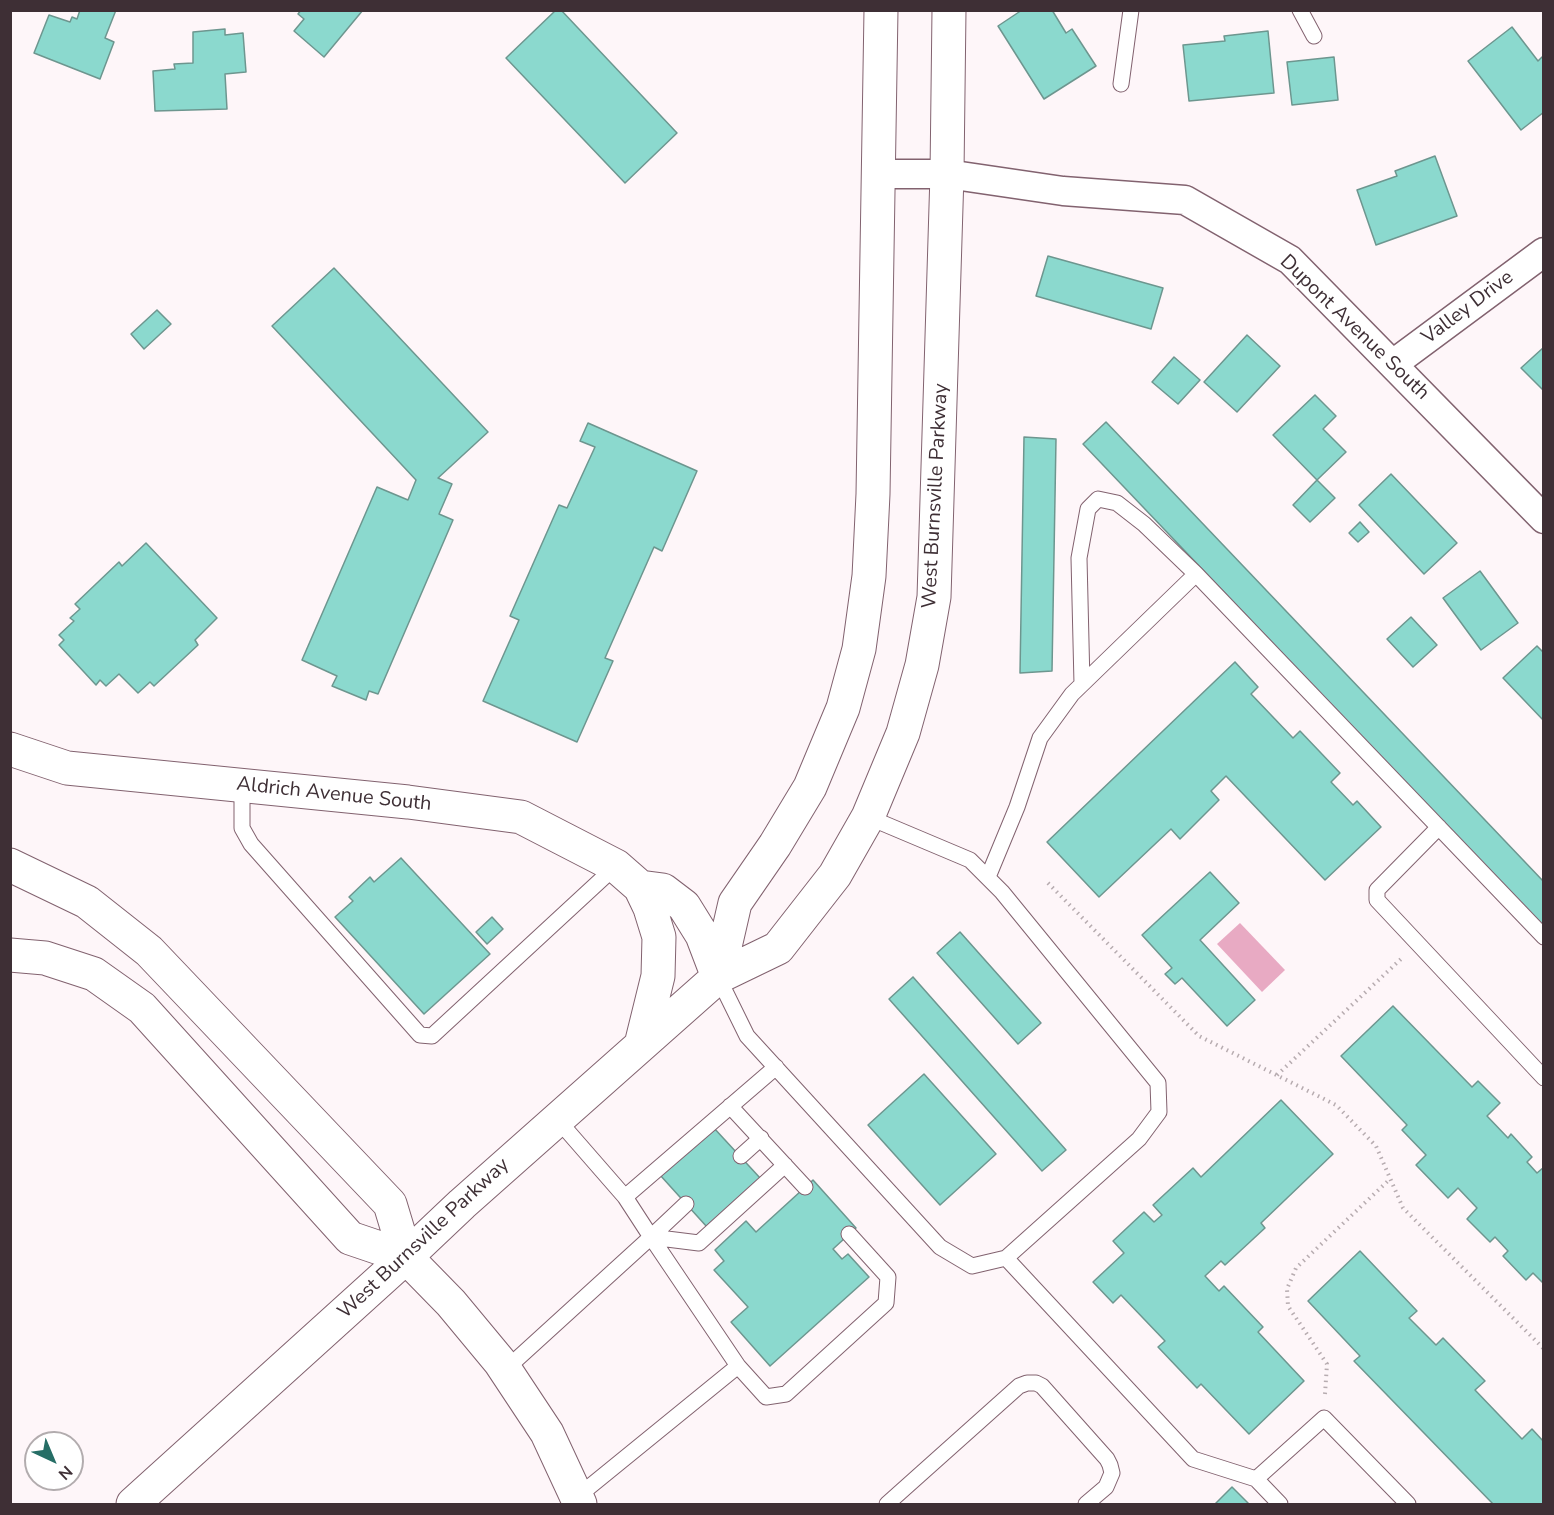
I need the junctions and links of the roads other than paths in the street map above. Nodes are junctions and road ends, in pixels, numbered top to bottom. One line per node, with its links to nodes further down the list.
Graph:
1 (881, 10): 7 (main road)
2 (949, 10): 8 (main road, West Burnsville Parkway)
3 (1131, 10): 6 (lane)
4 (1300, 10): 5 (lane)
5 (1314, 36)
6 (1121, 84)
7 (880, 174): 8 (street, Dupont Avenue South); 23 (main road)
8 (947, 174): 10 (street, Dupont Avenue South); 16 (main road, West Burnsville Parkway)
9 (1544, 252): 10 (street, Valley Drive)
10 (1393, 364): 11 (street, Dupont Avenue South)
11 (1544, 519)
12 (1196, 574): 13 (lane); 13 (lane); 17 (lane)
13 (1082, 684): 20 (lane)
14 (10, 749): 15 (main road, Aldrich Avenue South)
15 (242, 786): 19 (main road, Aldrich Avenue South); 19 (lane)
16 (868, 817): 20 (lane); 23 (main road, West Burnsville Parkway)
17 (1439, 827): 21 (lane); 26 (lane)
18 (10, 865): 37 (main road)
19 (628, 877): 23 (main road, Aldrich Avenue South); 24 (main road)
20 (988, 878): 38 (lane)
21 (1544, 937)
22 (10, 955): 37 (main road)
23 (718, 977): 24 (main road, West Burnsville Parkway); 25 (lane)
24 (641, 1045): 28 (main road, West Burnsville Parkway)
25 (776, 1067): 27 (lane); 38 (lane)
26 (1544, 1078)
27 (730, 1106): 29 (lane); 33 (lane)
28 (557, 1119): 33 (lane); 37 (main road, West Burnsville Parkway)
29 (761, 1138): 30 (lane); 31 (lane)
30 (741, 1156)
31 (785, 1165): 32 (lane); 36 (lane)
32 (806, 1188)
33 (625, 1197): 36 (lane)
34 (686, 1204): 36 (lane)
35 (849, 1234): 39 (lane)
36 (651, 1237): 39 (lane); 40 (lane)
37 (406, 1257): 40 (main road); 44 (main road, West Burnsville Parkway)
38 (1006, 1258): 41 (lane)
39 (738, 1366): 42 (lane)
40 (505, 1370): 42 (main road)
41 (1256, 1479): 46 (lane); 47 (lane)
42 (579, 1501)
43 (893, 1502): 45 (lane)
44 (133, 1504)
45 (1086, 1504)
46 (1280, 1504)
47 (1408, 1504)

